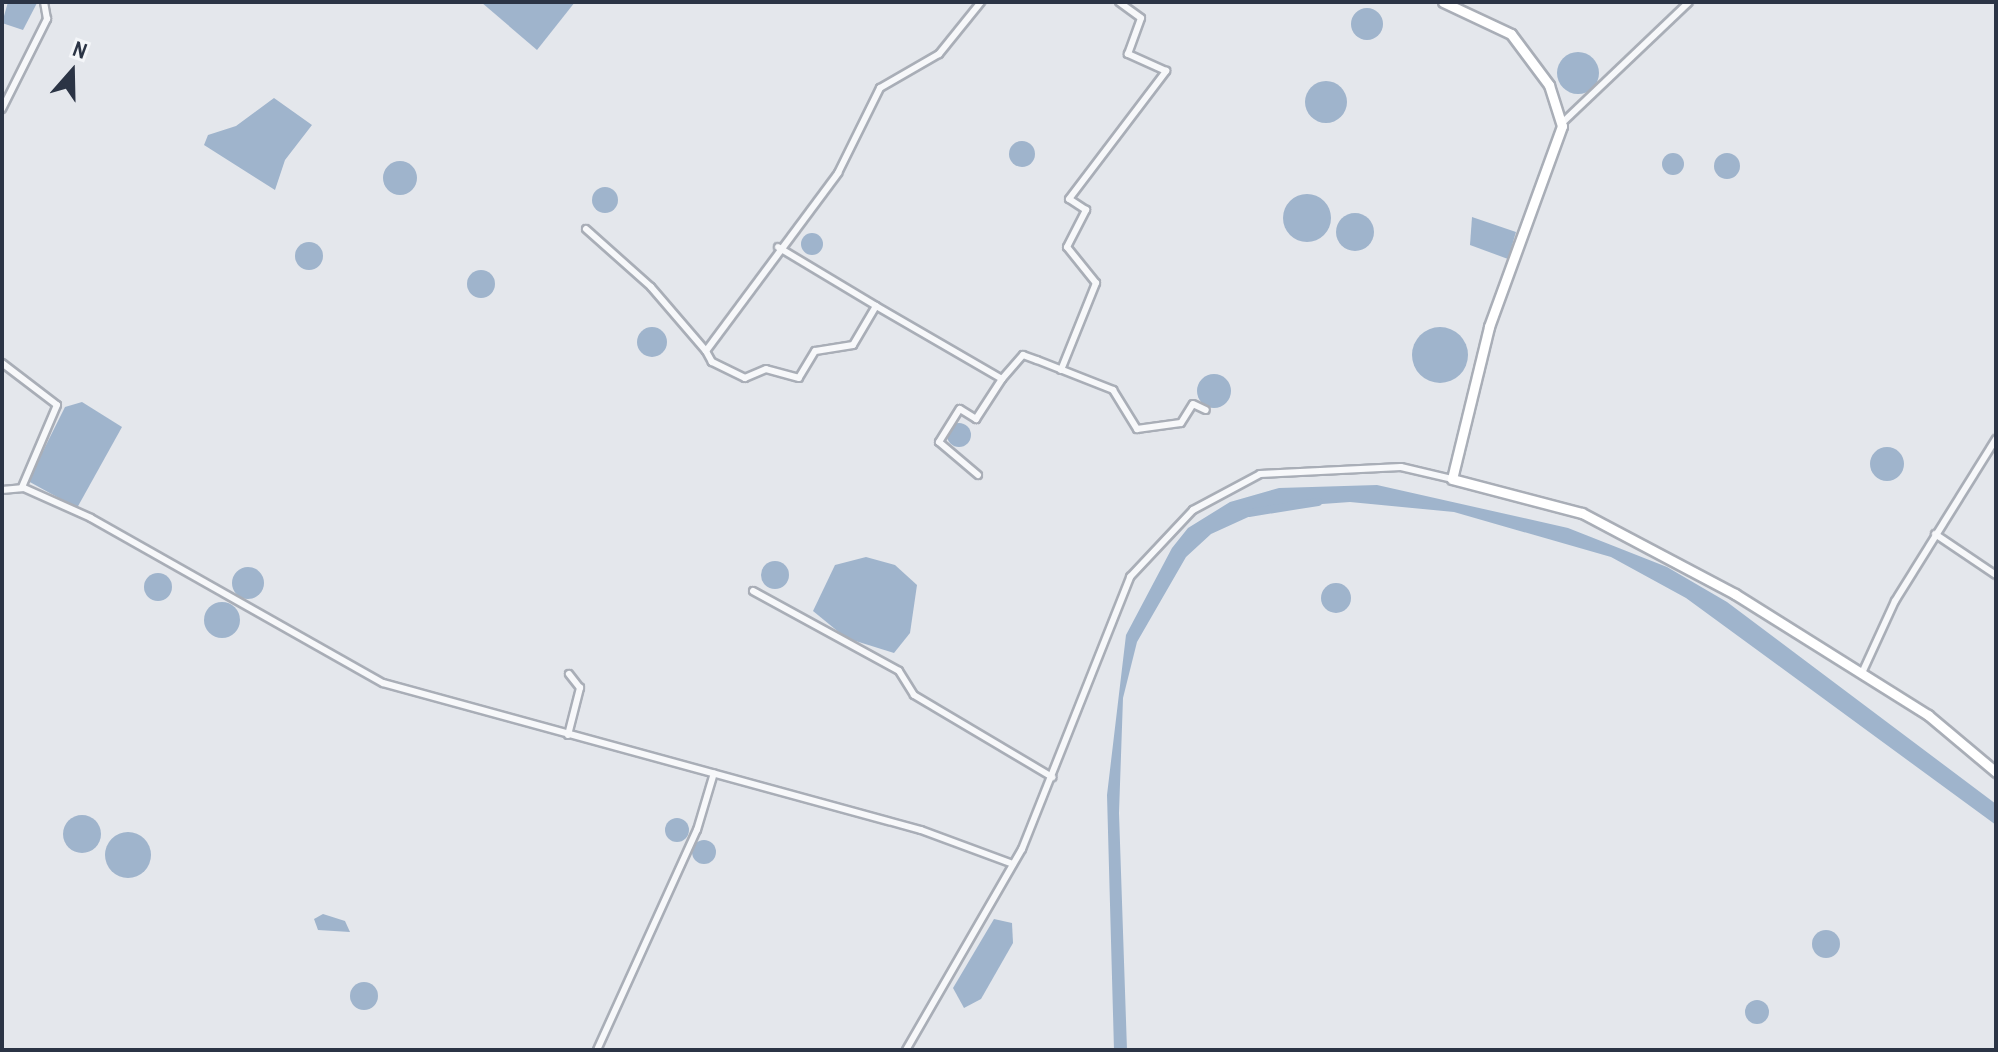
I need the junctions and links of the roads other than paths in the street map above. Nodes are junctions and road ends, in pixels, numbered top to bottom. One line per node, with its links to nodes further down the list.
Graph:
1 (44, 2): 6 (street)
2 (981, 2): 9 (street)
3 (1119, 2): 13 (street)
4 (1443, 2): 7 (main road)
5 (1689, 2): 7 (street)
6 (2, 109)
7 (1562, 123): 18 (main road)
8 (586, 229): 11 (street)
9 (778, 247): 10 (street); 11 (street)
10 (876, 306): 11 (street); 14 (street)
11 (706, 351)
12 (2, 363): 19 (street)
13 (1061, 370): 14 (street); 15 (street)
14 (1002, 379): 17 (street)
15 (1206, 410)
16 (1996, 439): 21 (street)
17 (978, 475)
18 (1452, 479): 24 (main road); 29 (street)
19 (22, 487): 20 (street); 26 (street)
20 (2, 490)
21 (1935, 534): 22 (street); 24 (street)
22 (1996, 575)
23 (753, 591): 29 (street)
24 (1862, 673): 27 (main road)
25 (569, 674): 26 (street)
26 (568, 735): 28 (street)
27 (1996, 772)
28 (714, 773): 30 (street); 31 (street)
29 (1052, 777): 30 (street)
30 (1013, 864): 32 (street)
31 (597, 1050)
32 (906, 1050)

